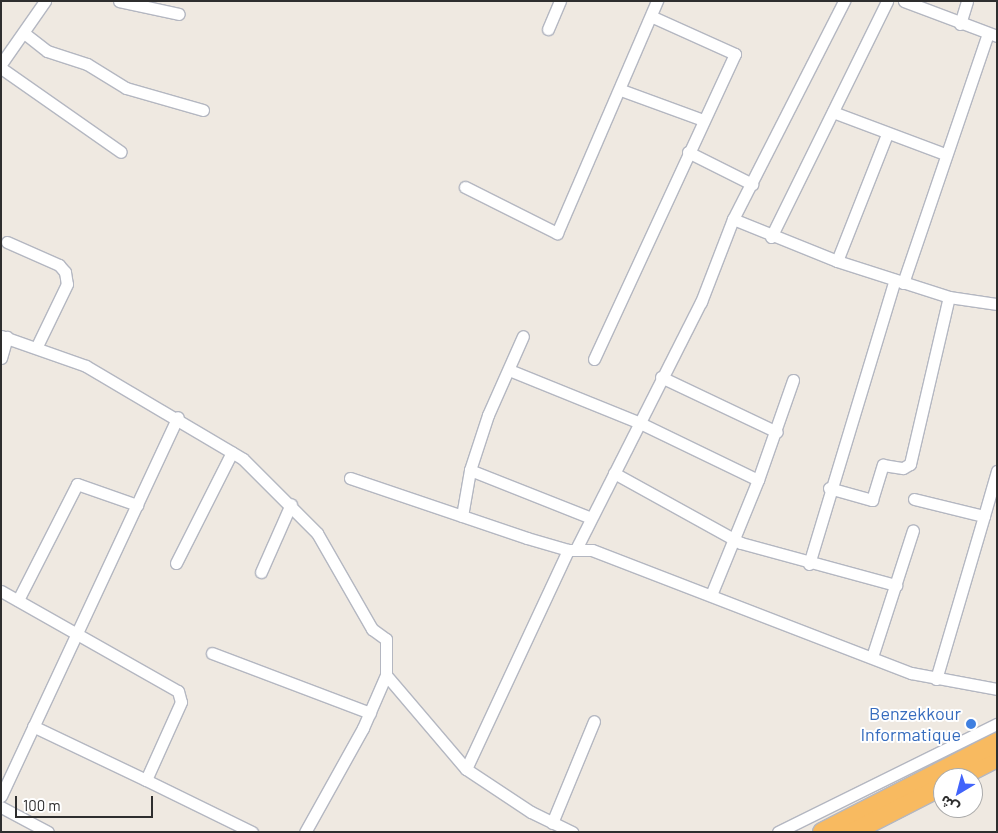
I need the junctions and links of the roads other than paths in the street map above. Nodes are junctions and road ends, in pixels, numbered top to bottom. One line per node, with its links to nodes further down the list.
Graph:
1 (46, 1): 13 (street)
2 (119, 1): 9 (street)
3 (560, 1): 12 (street)
4 (657, 1): 10 (street)
5 (844, 1): 25 (street)
6 (887, 1): 19 (street)
7 (904, 1): 11 (street)
8 (967, 1): 11 (street)
9 (179, 14)
10 (651, 16): 17 (street); 20 (street)
11 (960, 24): 14 (street)
12 (548, 29)
13 (24, 33): 15 (street); 18 (street)
14 (992, 35): 24 (street)
15 (1, 64)
16 (1, 68): 22 (street)
17 (621, 90): 20 (street); 26 (street)
18 (203, 110)
19 (833, 112): 21 (street); 28 (street)
20 (703, 120): 23 (street)
21 (887, 134): 24 (street); 30 (street)
22 (121, 152)
23 (688, 152): 25 (street); 38 (street)
24 (945, 154): 31 (street)
25 (752, 184): 27 (street)
26 (465, 187)
27 (733, 219): 28 (street); 40 (street)
28 (771, 237): 30 (street)
29 (7, 242): 36 (street)
30 (837, 261): 31 (street)
31 (899, 281): 32 (street); 51 (street)
32 (949, 297): 33 (street); 51 (street)
33 (997, 304)
34 (4, 336): 36 (street); 37 (street)
35 (522, 336): 39 (street)
36 (37, 346): 42 (street)
37 (1, 358)
38 (594, 359)
39 (509, 370): 43 (street); 46 (street)
40 (661, 377): 43 (street); 44 (street)
41 (793, 380): 44 (street)
42 (178, 417): 45 (street); 54 (street)
43 (638, 422): 48 (street); 50 (street)
44 (777, 432): 50 (street)
45 (232, 452): 53 (street); 61 (street)
46 (470, 470): 55 (street); 57 (street)
47 (997, 471): 56 (street)
48 (614, 473): 57 (street); 59 (street)
49 (350, 478): 55 (street)
50 (758, 480): 59 (street)
51 (829, 488): 62 (street)
52 (914, 499): 56 (street)
53 (291, 504): 63 (street); 71 (street)
54 (137, 506): 67 (street); 68 (street)
55 (462, 516): 60 (street)
56 (984, 516): 72 (street)
57 (591, 518): 60 (street)
58 (913, 530): 64 (street)
59 (734, 539): 62 (street); 66 (street)
60 (573, 549): 66 (street); 80 (street)
61 (176, 563)
62 (809, 564): 64 (street)
63 (261, 572)
64 (896, 585): 70 (street)
65 (1, 591): 67 (street)
66 (711, 595): 70 (street)
67 (18, 600): 68 (street)
68 (77, 634): 77 (street); 81 (street)
69 (212, 653): 74 (street)
70 (872, 657): 72 (street)
71 (386, 676): 74 (street); 80 (street)
72 (936, 679): 73 (street)
73 (997, 689)
74 (370, 713): 88 (street)
75 (594, 721): 85 (street)
76 (997, 724): 90 (street)
77 (33, 726): 81 (street); 83 (street)
78 (996, 755): 79 (highway); 91 (highway)
79 (975, 768)
80 (466, 769): 85 (street)
81 (146, 780): 87 (street)
82 (933, 791): 92 (highway)
83 (1, 796)
84 (1, 807): 86 (street)
85 (552, 823): 89 (street)
86 (48, 832)
87 (252, 832)
88 (305, 832)
89 (572, 832)
90 (778, 832)
91 (822, 832)
92 (853, 832)

